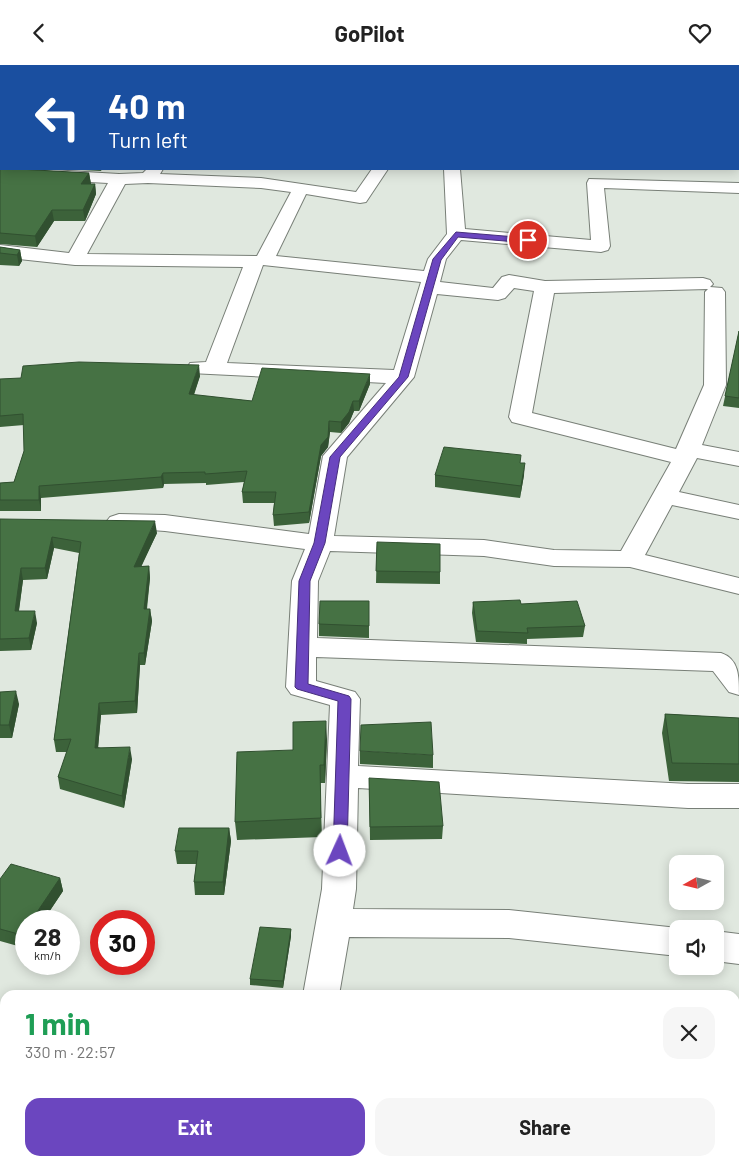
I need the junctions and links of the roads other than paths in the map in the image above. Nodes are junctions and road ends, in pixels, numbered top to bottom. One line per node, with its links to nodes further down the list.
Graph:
1 (379, 170): 8 (street)
2 (452, 170): 10 (street)
3 (686, 170): 7 (street)
4 (0, 172): 6 (street)
5 (152, 173): 6 (street); 8 (street)
6 (119, 179): 12 (street)
7 (691, 186): 9 (street); 10 (street)
8 (301, 188): 13 (street)
9 (739, 188)
10 (456, 234): 13 (street)
11 (0, 251): 12 (street)
12 (75, 259): 15 (street)
13 (430, 282): 14 (street); 17 (street)
14 (545, 287): 18 (street); 18 (street)
15 (214, 367): 16 (street); 17 (street)
16 (177, 368)
17 (404, 377): 23 (street)
18 (687, 453): 19 (street); 20 (street)
19 (739, 459)
20 (663, 496): 21 (street); 24 (street)
21 (739, 512)
22 (97, 522): 23 (street)
23 (320, 543): 24 (street); 26 (street)
24 (630, 559): 25 (street)
25 (739, 586)
26 (303, 647): 27 (street); 28 (street)
27 (739, 685)
28 (342, 776): 29 (street); 30 (street)
29 (739, 796)
30 (333, 923): 31 (street); 34 (street)
31 (669, 941)
32 (724, 947): 33 (street)
33 (739, 949)
34 (322, 990)

